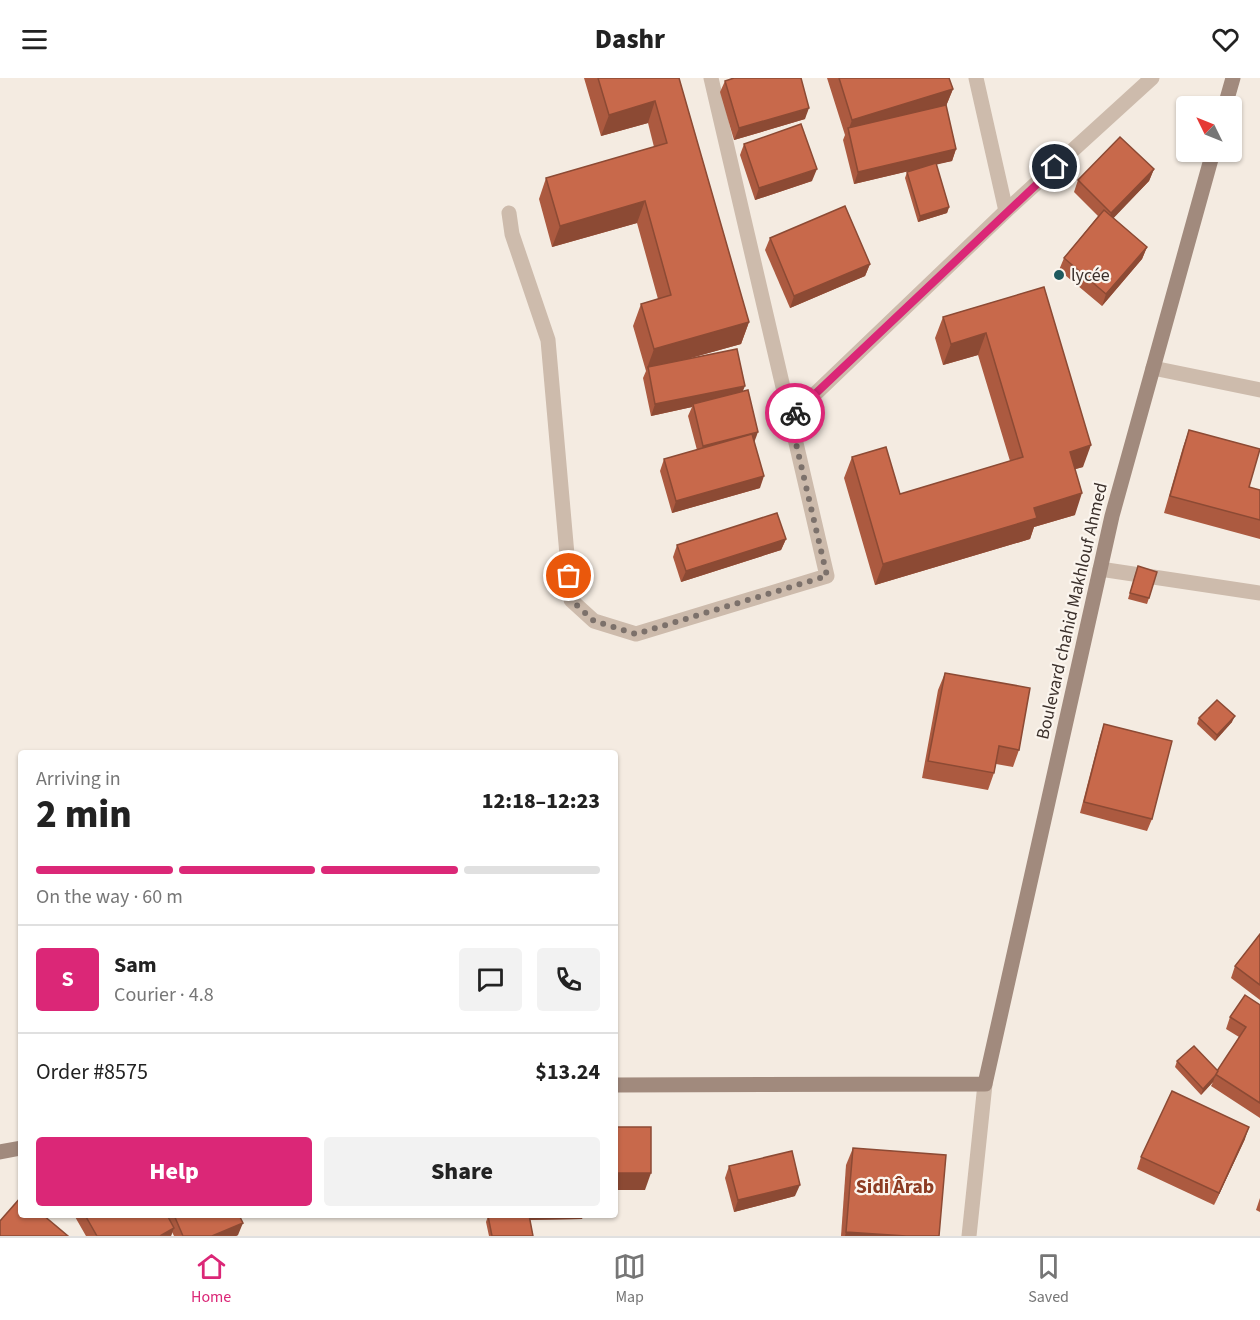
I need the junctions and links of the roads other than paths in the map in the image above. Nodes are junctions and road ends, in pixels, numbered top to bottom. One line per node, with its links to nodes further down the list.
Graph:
1 (711, 78): 11 (street)
2 (976, 78): 7 (street)
3 (1152, 78): 7 (street)
4 (1233, 78): 5 (main road)
5 (1228, 96)
6 (1210, 162): 9 (main road, Boulevard chahid Makhlouf Ahmed)
7 (1006, 211): 11 (street)
8 (508, 213): 11 (street)
9 (1153, 368): 10 (street); 12 (main road, Boulevard chahid Makhlouf Ahmed)
10 (1260, 390)
11 (790, 418)
12 (1100, 569): 13 (street); 15 (main road, Boulevard chahid Makhlouf Ahmed)
13 (1260, 593)
14 (618, 1084): 15 (main road)
15 (985, 1084): 18 (street)
16 (18, 1149): 17 (main road)
17 (0, 1152)
18 (969, 1236)

